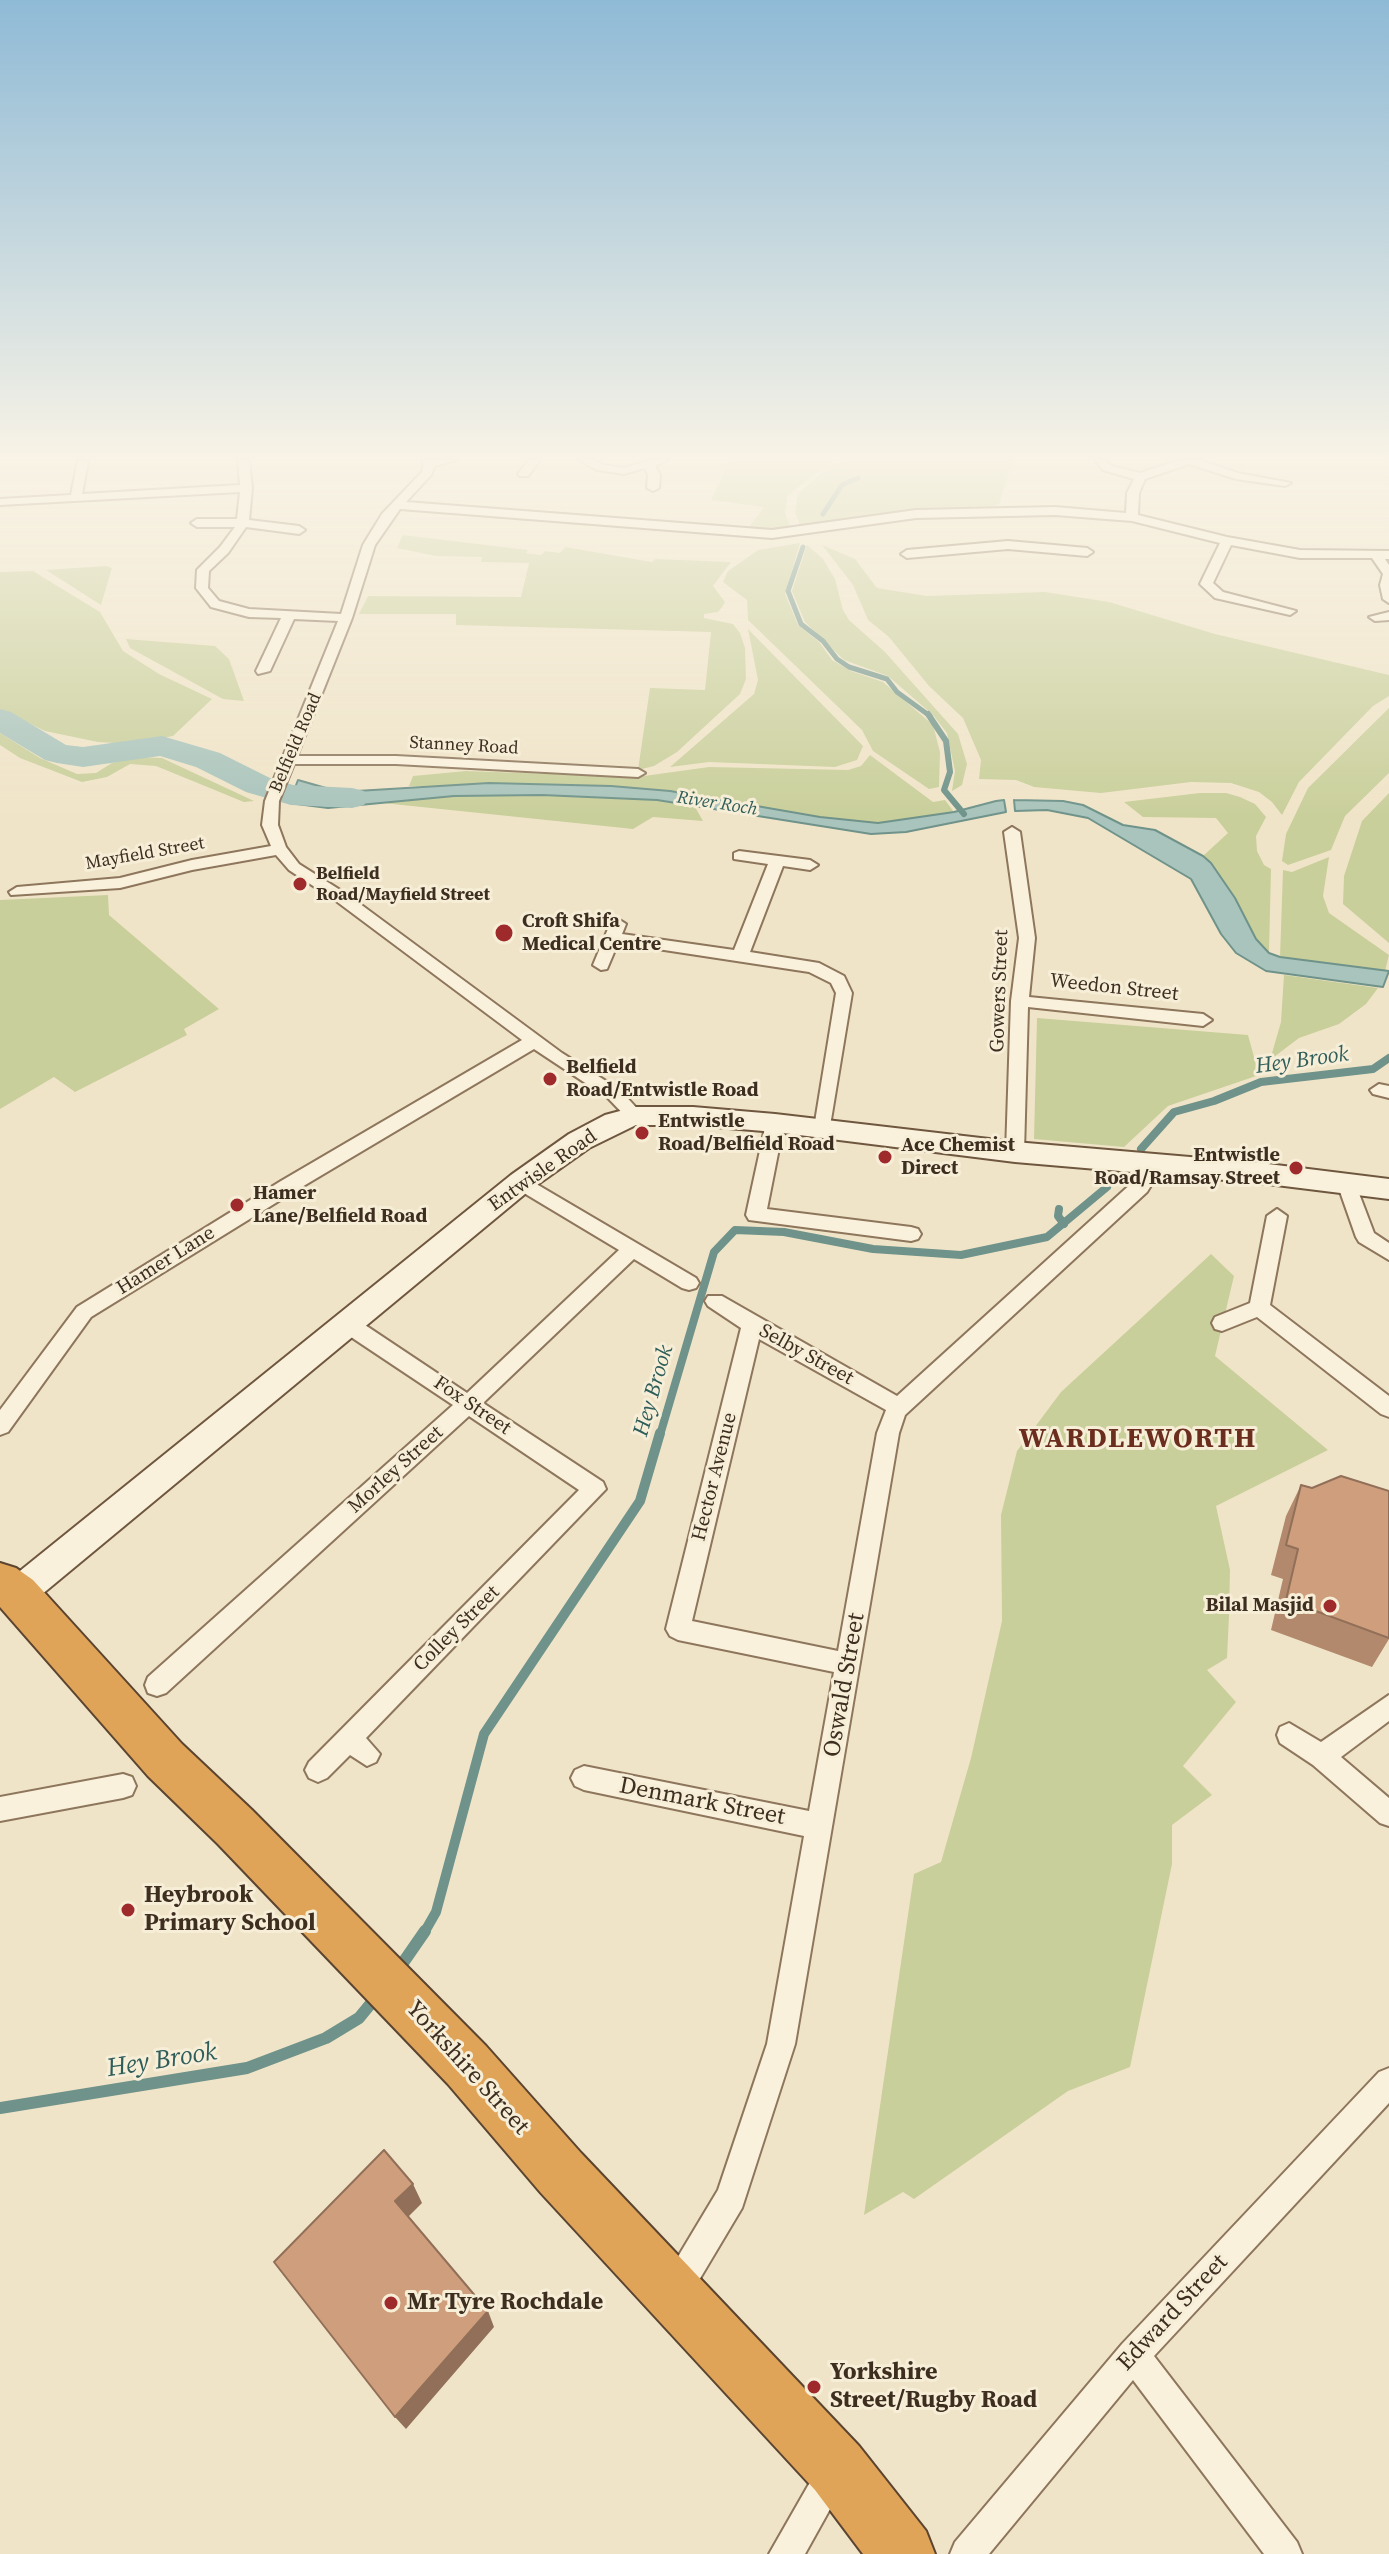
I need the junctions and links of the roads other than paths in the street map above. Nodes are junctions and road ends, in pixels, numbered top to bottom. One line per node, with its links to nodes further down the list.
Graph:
1 (202, 579): 7 (street)
2 (358, 579): 8 (street, Belfield Road)
3 (1208, 579): 6 (street)
4 (1388, 579): 5 (street)
5 (1389, 599)
6 (1290, 611)
7 (289, 615): 8 (street); 9 (street)
8 (346, 618): 10 (street, Belfield Road)
9 (263, 671)
10 (286, 766): 11 (street, Stanney Road); 13 (street, Belfield Road)
11 (638, 773)
12 (1012, 832): 20 (street, Gowers Street)
13 (279, 848): 17 (street, Mayfield Street); 22 (street)
14 (739, 856): 15 (street)
15 (777, 861): 16 (street); 18 (street)
16 (810, 865)
17 (17, 892)
18 (741, 954): 19 (street); 25 (street)
19 (601, 965)
20 (1020, 1001): 21 (street, Weedon Street); 26 (street, Gowers Street)
21 (1203, 1020)
22 (534, 1041): 23 (street); 44 (street, Hamer Lane)
23 (635, 1116): 24 (main road, Entwisle Road); 28 (main road, Entwisle Road)
24 (775, 1123): 25 (main road, Entwisle Road); 32 (street)
25 (823, 1128): 26 (main road, Entwisle Road)
26 (1015, 1152): 27 (main road, Entwisle Road)
27 (1156, 1163): 29 (main road, Entwisle Road); 42 (street, Oswald Street)
28 (521, 1182): 33 (street); 39 (main road, Entwisle Road)
29 (1346, 1183): 30 (main road, Entwisle Road); 34 (street)
30 (1389, 1189)
31 (1277, 1216): 37 (street)
32 (911, 1234)
33 (631, 1250): 35 (street); 41 (street, Morley Street)
34 (1389, 1253)
35 (689, 1283)
36 (715, 1301): 40 (street, Selby Street)
37 (1259, 1308): 38 (street); 43 (street)
38 (1222, 1323)
39 (349, 1325): 41 (street, Fox Street); 46 (main road, Entwisle Road)
40 (752, 1325): 42 (street, Selby Street); 47 (street, Hector Avenue)
41 (469, 1404): 45 (street, Fox Street); 48 (street, Morley Street)
42 (899, 1407): 47 (street, Oswald Street)
43 (1389, 1408)
44 (0, 1426)
45 (595, 1489): 52 (street, Colley Street)
46 (8, 1588): 59 (highway, Yorkshire Street)
47 (849, 1664): 57 (street, Oswald Street)
48 (157, 1685)
49 (1389, 1706): 51 (street)
50 (1289, 1735): 51 (street)
51 (1322, 1757): 56 (street)
52 (318, 1770)
53 (584, 1778): 57 (street, Denmark Street)
54 (123, 1786): 55 (street)
55 (0, 1809)
56 (1389, 1814)
57 (819, 1826): 59 (street, Oswald Street)
58 (1388, 2084): 60 (street, Edward Street)
59 (673, 2294): 61 (highway, Yorkshire Street)
60 (1133, 2355): 64 (street, Edward Street); 65 (street)
61 (837, 2468): 62 (street); 63 (highway, Yorkshire Street)
62 (786, 2554)
63 (903, 2554)
64 (967, 2554)
65 (1285, 2554)

